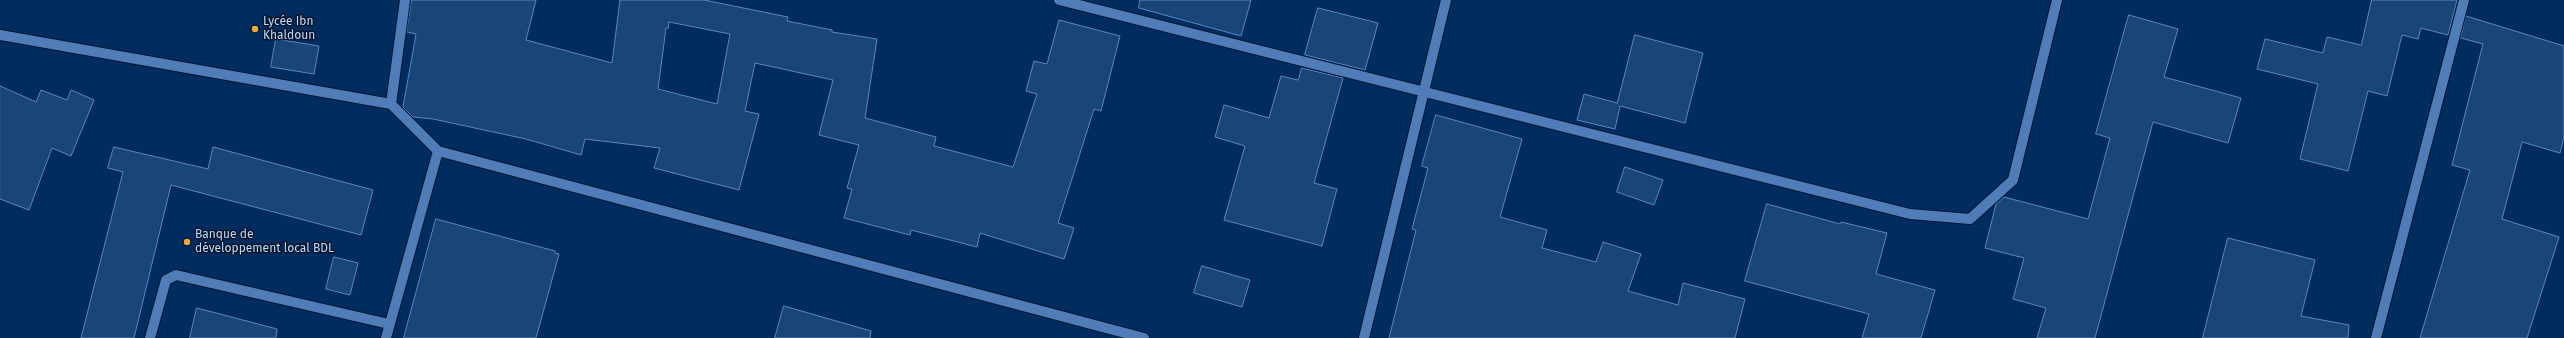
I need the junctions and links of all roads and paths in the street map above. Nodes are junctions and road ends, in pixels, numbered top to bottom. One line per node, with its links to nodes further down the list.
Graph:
1 (405, 0): 8 (street)
2 (1059, 0): 7 (street)
3 (1446, 0): 7 (street)
4 (2057, 0): 7 (street)
5 (2464, 0): 15 (street)
6 (0, 35): 8 (street)
7 (1424, 92): 14 (street)
8 (391, 104): 9 (street)
9 (438, 151): 10 (street); 13 (street)
10 (389, 324): 11 (street); 12 (street)
11 (150, 338)
12 (386, 338)
13 (1144, 338)
14 (1364, 338)
15 (2376, 338)

